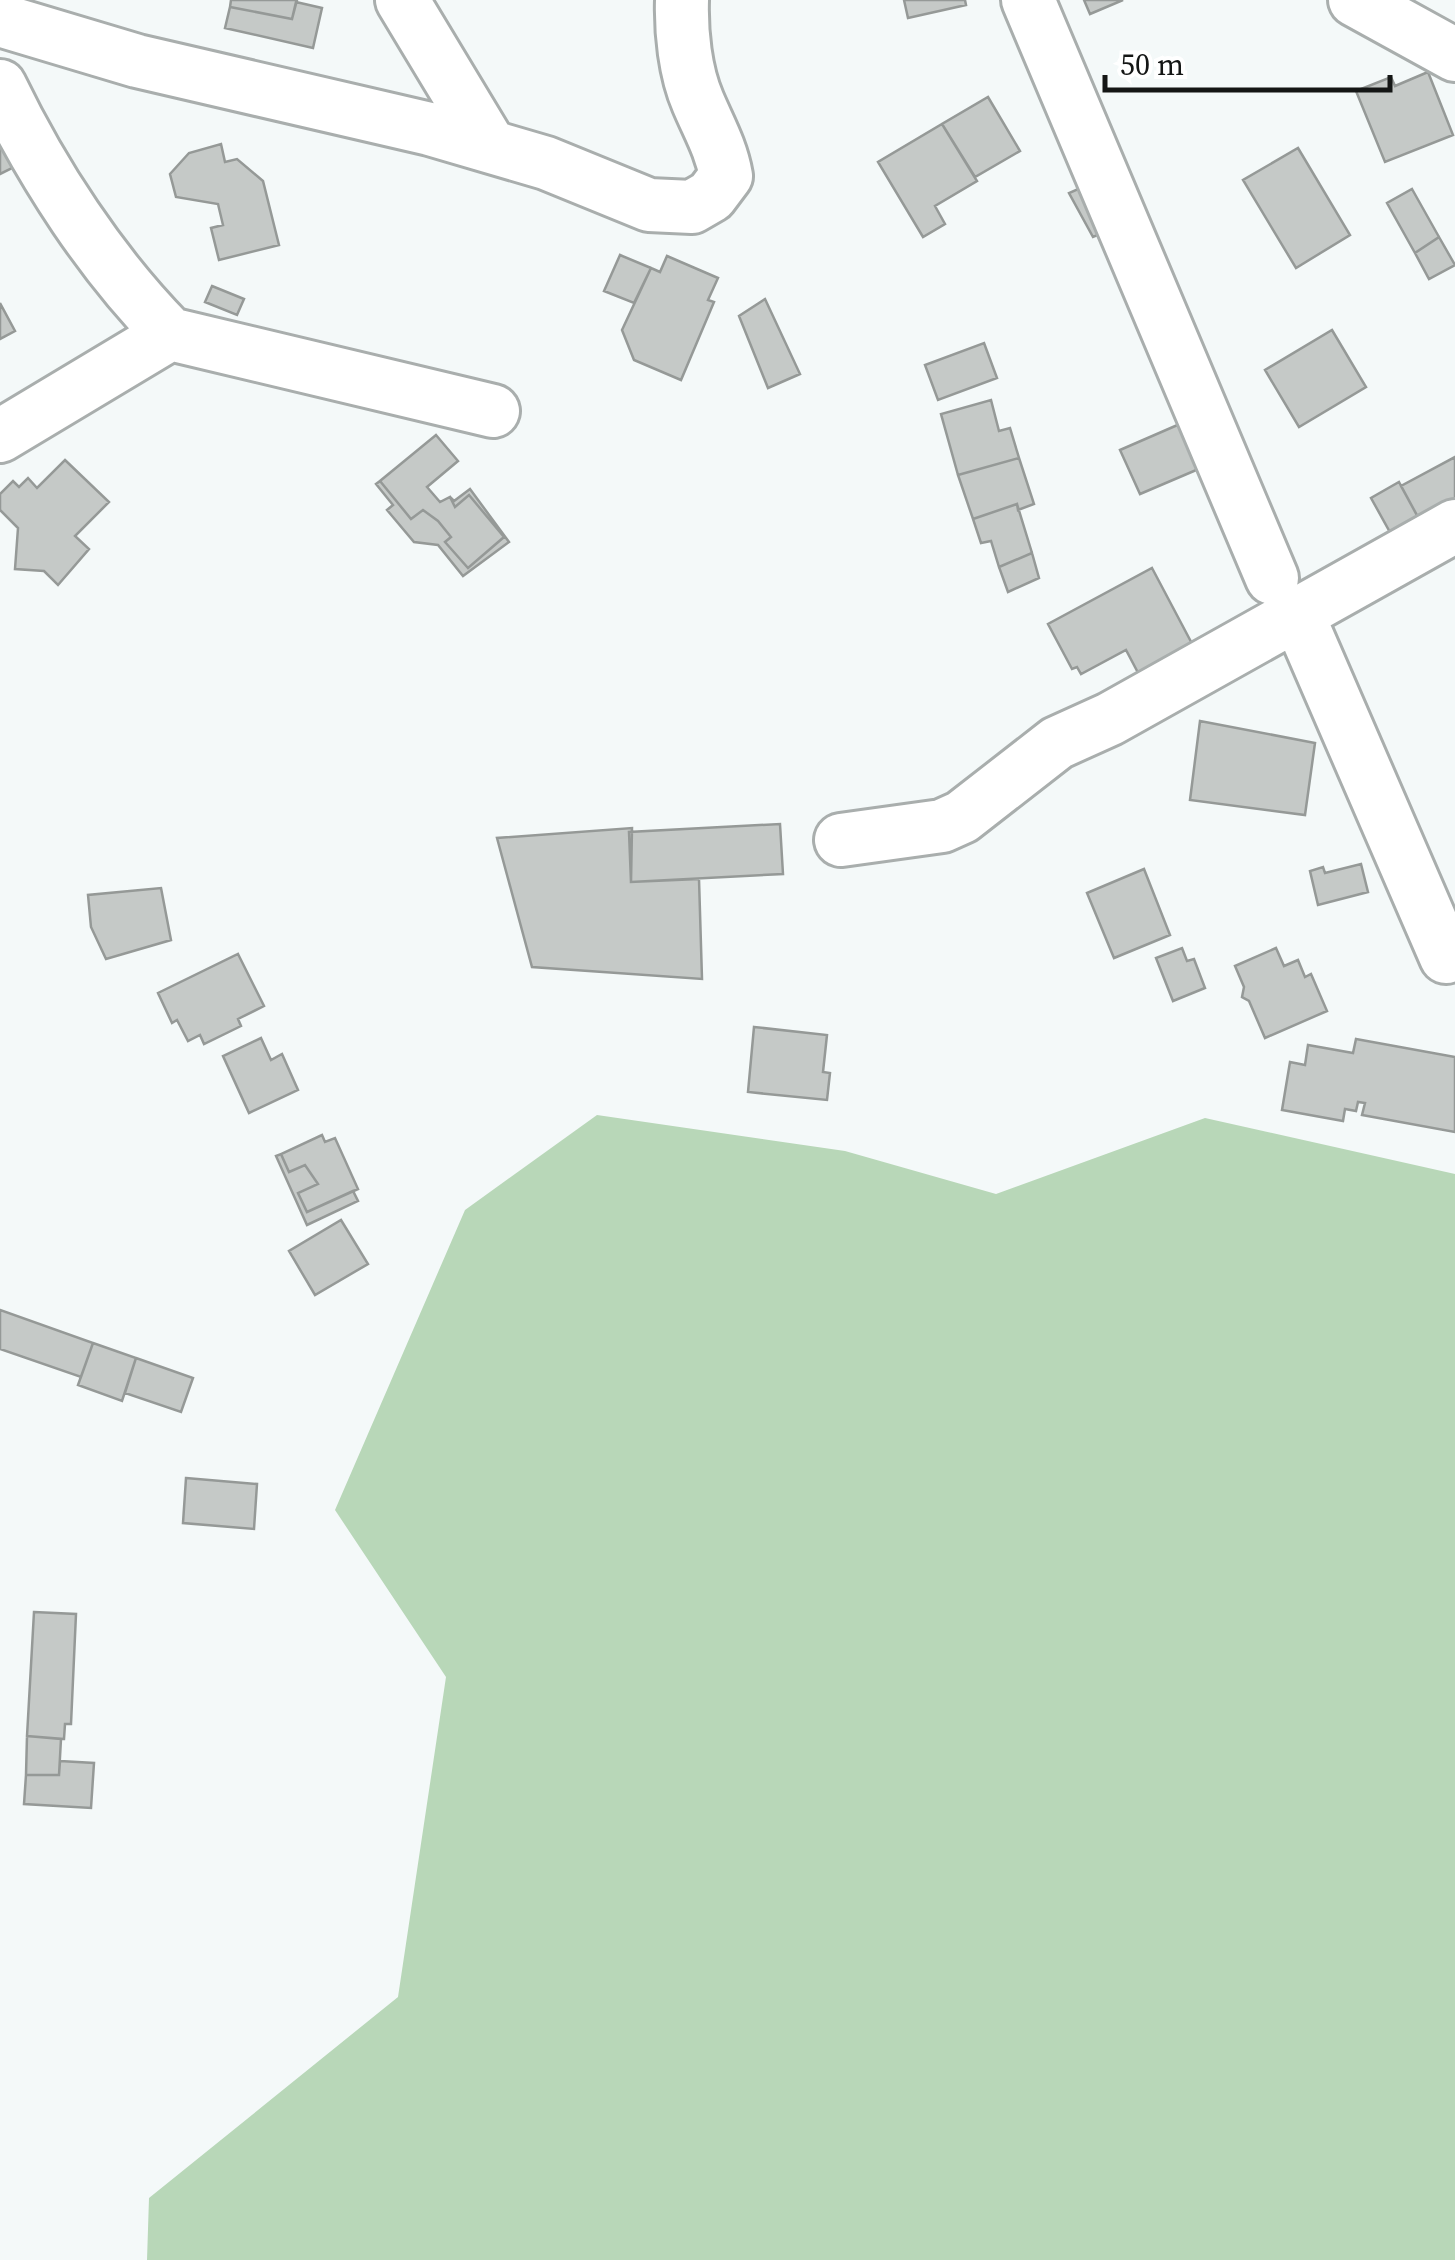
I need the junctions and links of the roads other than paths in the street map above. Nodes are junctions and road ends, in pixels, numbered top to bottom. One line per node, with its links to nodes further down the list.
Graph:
1 (402, 0): 8 (street)
2 (682, 0): 8 (street)
3 (1028, 0): 13 (street)
4 (1355, 0): 6 (street)
5 (0, 21): 8 (street)
6 (1455, 54)
7 (0, 86): 9 (street)
8 (490, 146)
9 (170, 334): 10 (street); 11 (street)
10 (493, 411)
11 (0, 436)
12 (1455, 526): 13 (street)
13 (1284, 596): 14 (street); 15 (street)
14 (841, 840)
15 (1446, 957)

